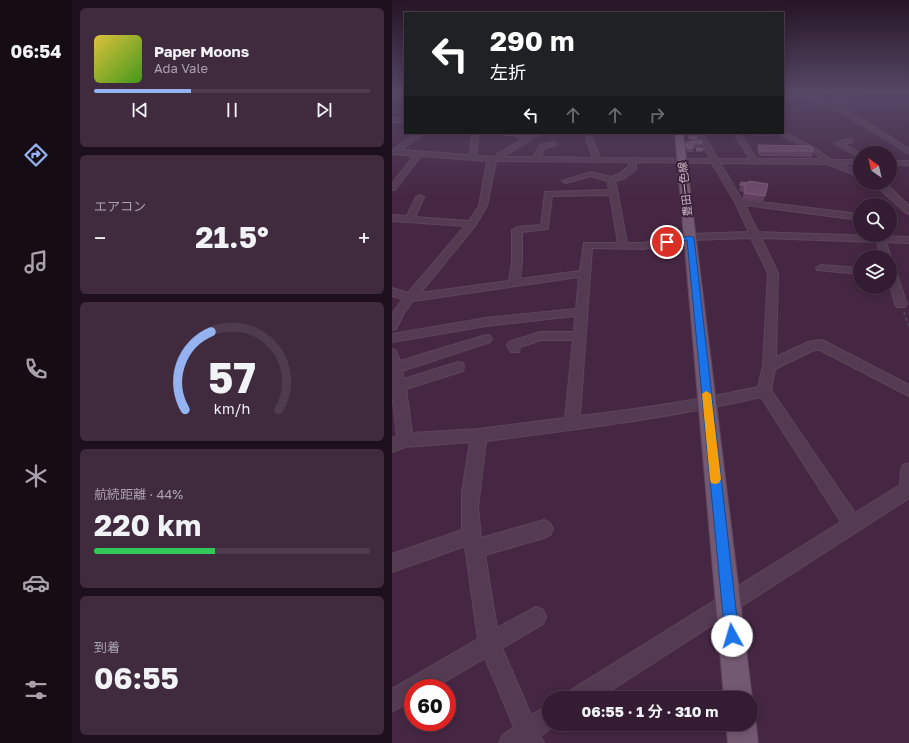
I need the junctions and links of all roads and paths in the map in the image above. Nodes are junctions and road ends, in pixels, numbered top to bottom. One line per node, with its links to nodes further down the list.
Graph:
1 (868, 127): 16 (street)
2 (420, 134): 14 (street)
3 (476, 134): 18 (street)
4 (516, 134): 11 (street)
5 (537, 134): 11 (street)
6 (679, 134): 23 (main road, 豊田一色線)
7 (701, 134): 24 (street)
8 (783, 134): 26 (street)
9 (739, 137): 25 (street)
10 (589, 138): 21 (street)
11 (528, 139): 20 (street)
12 (850, 141): 15 (street)
13 (554, 144): 19 (street)
14 (393, 152): 17 (street)
15 (853, 152)
16 (909, 152)
17 (419, 154): 18 (street); 31 (street)
18 (472, 157): 20 (street)
19 (536, 158): 20 (street); 21 (street)
20 (493, 159): 43 (street)
21 (597, 159): 22 (street)
22 (632, 160): 23 (street); 32 (street)
23 (682, 161): 24 (street); 45 (main road, 豊田一色線)
24 (715, 161): 25 (street); 38 (street)
25 (755, 161): 26 (street)
26 (830, 162): 27 (street); 30 (street)
27 (853, 162)
28 (897, 163): 29 (street)
29 (909, 163)
30 (853, 172)
31 (395, 180): 34 (street)
32 (611, 180): 33 (street); 36 (street)
33 (566, 181)
34 (392, 188)
35 (887, 190): 39 (street)
36 (613, 192): 49 (street); 53 (street)
37 (420, 197): 42 (street)
38 (740, 202): 40 (street); 44 (street)
39 (909, 211)
40 (853, 216)
41 (392, 218): 42 (street)
42 (410, 219): 43 (street)
43 (472, 224): 56 (street)
44 (755, 235): 45 (street); 46 (street); 66 (street)
45 (690, 238): 49 (street); 72 (main road, 豊田一色線)
46 (853, 239)
47 (897, 240): 48 (street)
48 (909, 240)
49 (623, 245): 52 (street)
50 (821, 268): 51 (street)
51 (853, 270)
52 (585, 273): 53 (street); 58 (street)
53 (514, 283): 56 (street)
54 (392, 292): 56 (street)
55 (897, 292): 57 (street)
56 (411, 298): 59 (street)
57 (901, 304): 60 (path)
58 (581, 312): 61 (street); 62 (street)
59 (392, 326)
60 (909, 327)
61 (580, 336): 64 (street); 73 (street)
62 (392, 338)
63 (486, 339): 68 (street)
64 (515, 349)
65 (392, 354): 68 (street)
66 (769, 366): 70 (street); 71 (street)
67 (458, 367): 69 (street)
68 (395, 368): 69 (street)
69 (396, 387): 75 (street)
70 (764, 391): 72 (street); 78 (street)
71 (909, 391)
72 (707, 404): 73 (street); 82 (main road, 豊田一色線)
73 (572, 424): 74 (street)
74 (479, 435): 75 (street); 80 (street)
75 (398, 442)
76 (909, 470): 77 (street)
77 (908, 490): 78 (street)
78 (853, 525): 82 (street)
79 (544, 530): 80 (street)
80 (472, 542): 81 (street); 84 (street)
81 (392, 563)
82 (728, 604): 86 (street); 87 (main road, 豊田一色線)
83 (536, 617): 84 (street)
84 (490, 644): 85 (street); 92 (street)
85 (429, 679)
86 (590, 691)
87 (737, 691)
88 (404, 694): 89 (street)
89 (392, 701)
90 (542, 722): 92 (street)
91 (742, 731): 93 (main road)
92 (523, 739)
93 (743, 743)

